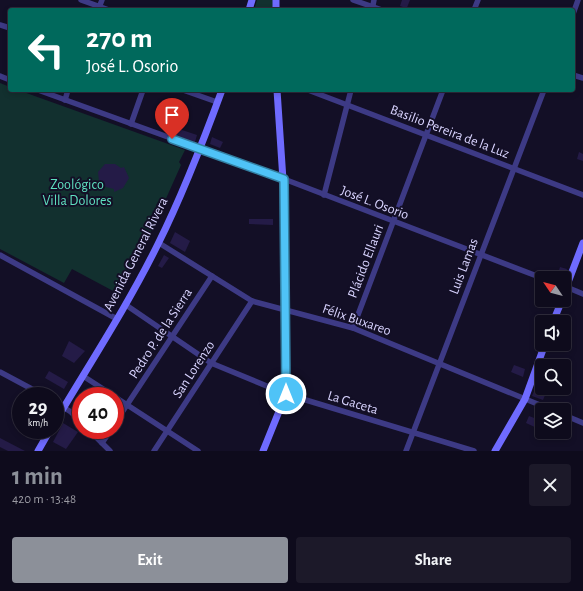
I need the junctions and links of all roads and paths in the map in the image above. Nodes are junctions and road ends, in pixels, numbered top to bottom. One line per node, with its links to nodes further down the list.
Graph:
1 (81, 0): 5 (street)
2 (102, 0): 5 (street)
3 (353, 0): 6 (street)
4 (374, 0): 6 (street)
5 (99, 8)
6 (372, 8)
7 (43, 92): 17 (street, José L. Osorio)
8 (67, 92): 17 (street)
9 (142, 92): 20 (street)
10 (189, 92): 18 (street)
11 (221, 92): 18 (street, Avenida General Rivera)
12 (277, 92): 24 (street)
13 (313, 92): 19 (street, Basilio Pereira de la Luz)
14 (350, 92): 19 (street)
15 (442, 92): 21 (street, Plácido Ellauri)
16 (543, 92): 23 (street, Luis Lamas)
17 (65, 100): 20 (street, José L. Osorio)
18 (217, 102): 22 (street, Avenida General Rivera)
19 (347, 105): 21 (street, Basilio Pereira de la Luz); 25 (street)
20 (131, 124): 22 (street, José L. Osorio)
21 (425, 135): 23 (street, Basilio Pereira de la Luz); 27 (street, Plácido Ellauri)
22 (200, 149): 24 (street, José L. Osorio); 28 (street, Avenida General Rivera)
23 (514, 169): 26 (street, Basilio Pereira de la Luz); 31 (street, Luis Lamas)
24 (284, 179): 25 (street, José L. Osorio); 39 (street)
25 (324, 195): 27 (street, José L. Osorio)
26 (583, 195)
27 (393, 222): 31 (street, José L. Osorio); 41 (street, Plácido Ellauri)
28 (159, 243): 34 (street, Félix Buxareo); 38 (street, Avenida General Rivera)
29 (583, 243): 32 (street)
30 (0, 255): 40 (street)
31 (480, 255): 33 (street, José L. Osorio); 45 (street, Luis Lamas)
32 (571, 274)
33 (535, 275)
34 (212, 276): 37 (street, Félix Buxareo); 42 (street, Pedro P. de la Sierra)
35 (571, 291): 36 (street)
36 (583, 294)
37 (252, 301): 39 (street, Félix Buxareo); 44 (street, San Lorenzo)
38 (126, 305): 40 (street, Avenida General Rivera); 42 (street, La Gaceta)
39 (286, 309): 41 (street, Félix Buxareo); 50 (street)
40 (117, 319): 47 (street, Avenida General Rivera)
41 (353, 328): 45 (street, Félix Buxareo)
42 (172, 337): 44 (street, La Gaceta); 54 (street, Pedro P. de la Sierra)
43 (542, 351): 51 (street)
44 (212, 363): 50 (street, La Gaceta); 60 (street, San Lorenzo)
45 (439, 364): 51 (street, Félix Buxareo); 61 (street, Luis Lamas)
46 (0, 372): 48 (street)
47 (83, 376): 49 (street); 55 (street, Avenida General Rivera)
48 (28, 387)
49 (100, 387)
50 (286, 394): 61 (street, La Gaceta); 70 (street)
51 (525, 399): 53 (street, Félix Buxareo); 73 (street)
52 (124, 403): 54 (street)
53 (535, 403)
54 (127, 405): 56 (street, Pedro P. de la Sierra); 60 (street)
55 (64, 407): 57 (street)
56 (124, 410)
57 (72, 414)
58 (571, 418): 59 (street)
59 (583, 423)
60 (167, 430): 68 (street, San Lorenzo); 69 (street)
61 (412, 432): 71 (street, Luis Lamas); 72 (street, La Gaceta)
62 (45, 439): 66 (street)
63 (98, 439): 65 (street)
64 (105, 439): 65 (street)
65 (102, 443): 67 (street)
66 (38, 451)
67 (110, 451)
68 (154, 451)
69 (198, 451)
70 (263, 451)
71 (406, 451)
72 (474, 451)
73 (495, 451)

